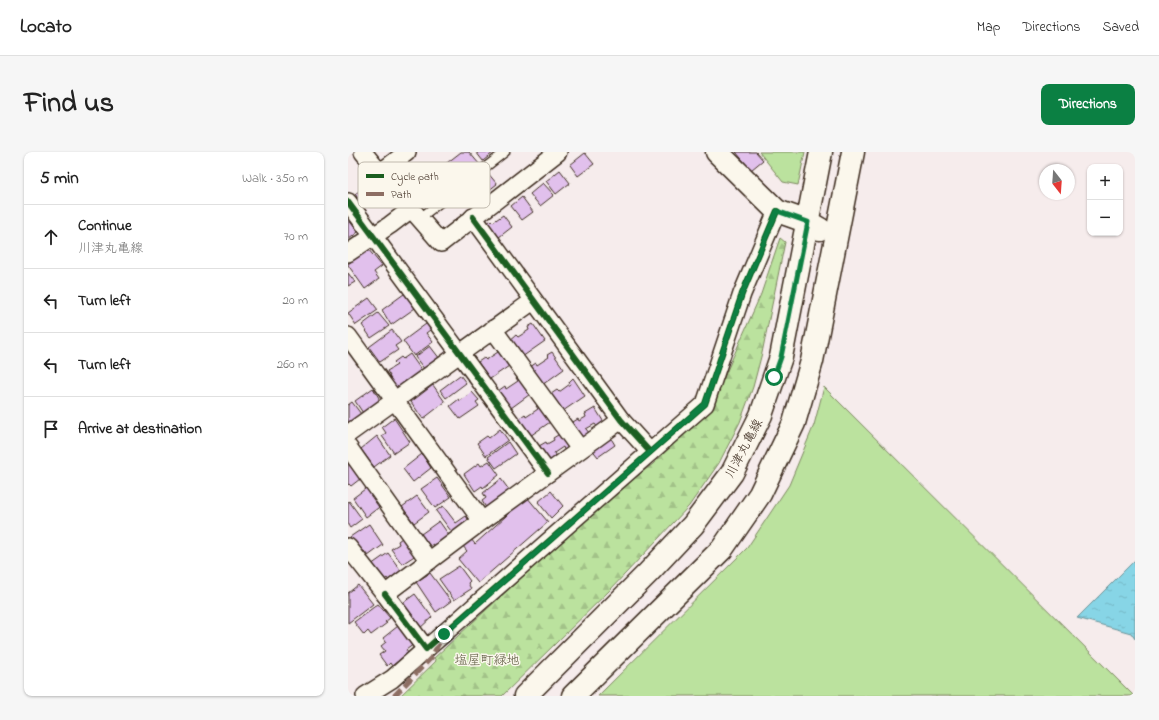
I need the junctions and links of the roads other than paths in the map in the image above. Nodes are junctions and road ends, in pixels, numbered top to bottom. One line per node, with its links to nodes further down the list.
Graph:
1 (363, 152): 8 (street)
2 (406, 152): 9 (street)
3 (505, 152): 10 (lane)
4 (558, 152): 12 (street)
5 (716, 152): 16 (main road)
6 (821, 152): 19 (main road, 川津丸亀線)
7 (853, 152): 21 (main road)
8 (371, 162)
9 (394, 162)
10 (490, 162)
11 (348, 202): 20 (street)
12 (490, 205)
13 (410, 208): 17 (street)
14 (424, 208): 17 (lane)
15 (486, 208): 18 (street)
16 (777, 211): 19 (main road); 32 (street)
17 (415, 214): 18 (street); 20 (street)
18 (474, 217): 23 (street)
19 (808, 222): 21 (main road); 40 (main road, 川津丸亀線)
20 (374, 236): 22 (street); 26 (street)
21 (836, 236): 41 (main road)
22 (348, 254)
23 (533, 301): 24 (street); 28 (street)
24 (493, 329): 26 (street); 31 (street)
25 (348, 336): 27 (street)
26 (460, 353): 27 (street); 33 (street)
27 (395, 401): 29 (street); 34 (street)
28 (621, 420): 31 (street); 32 (street)
29 (348, 434)
30 (348, 447): 36 (street)
31 (580, 449): 33 (street)
32 (650, 452): 38 (street)
33 (548, 473): 34 (street)
34 (482, 520): 36 (street)
35 (348, 547): 37 (street)
36 (429, 561): 37 (street)
37 (385, 594): 38 (street)
38 (426, 649): 39 (street)
39 (365, 696)
40 (525, 696)
41 (573, 696)

